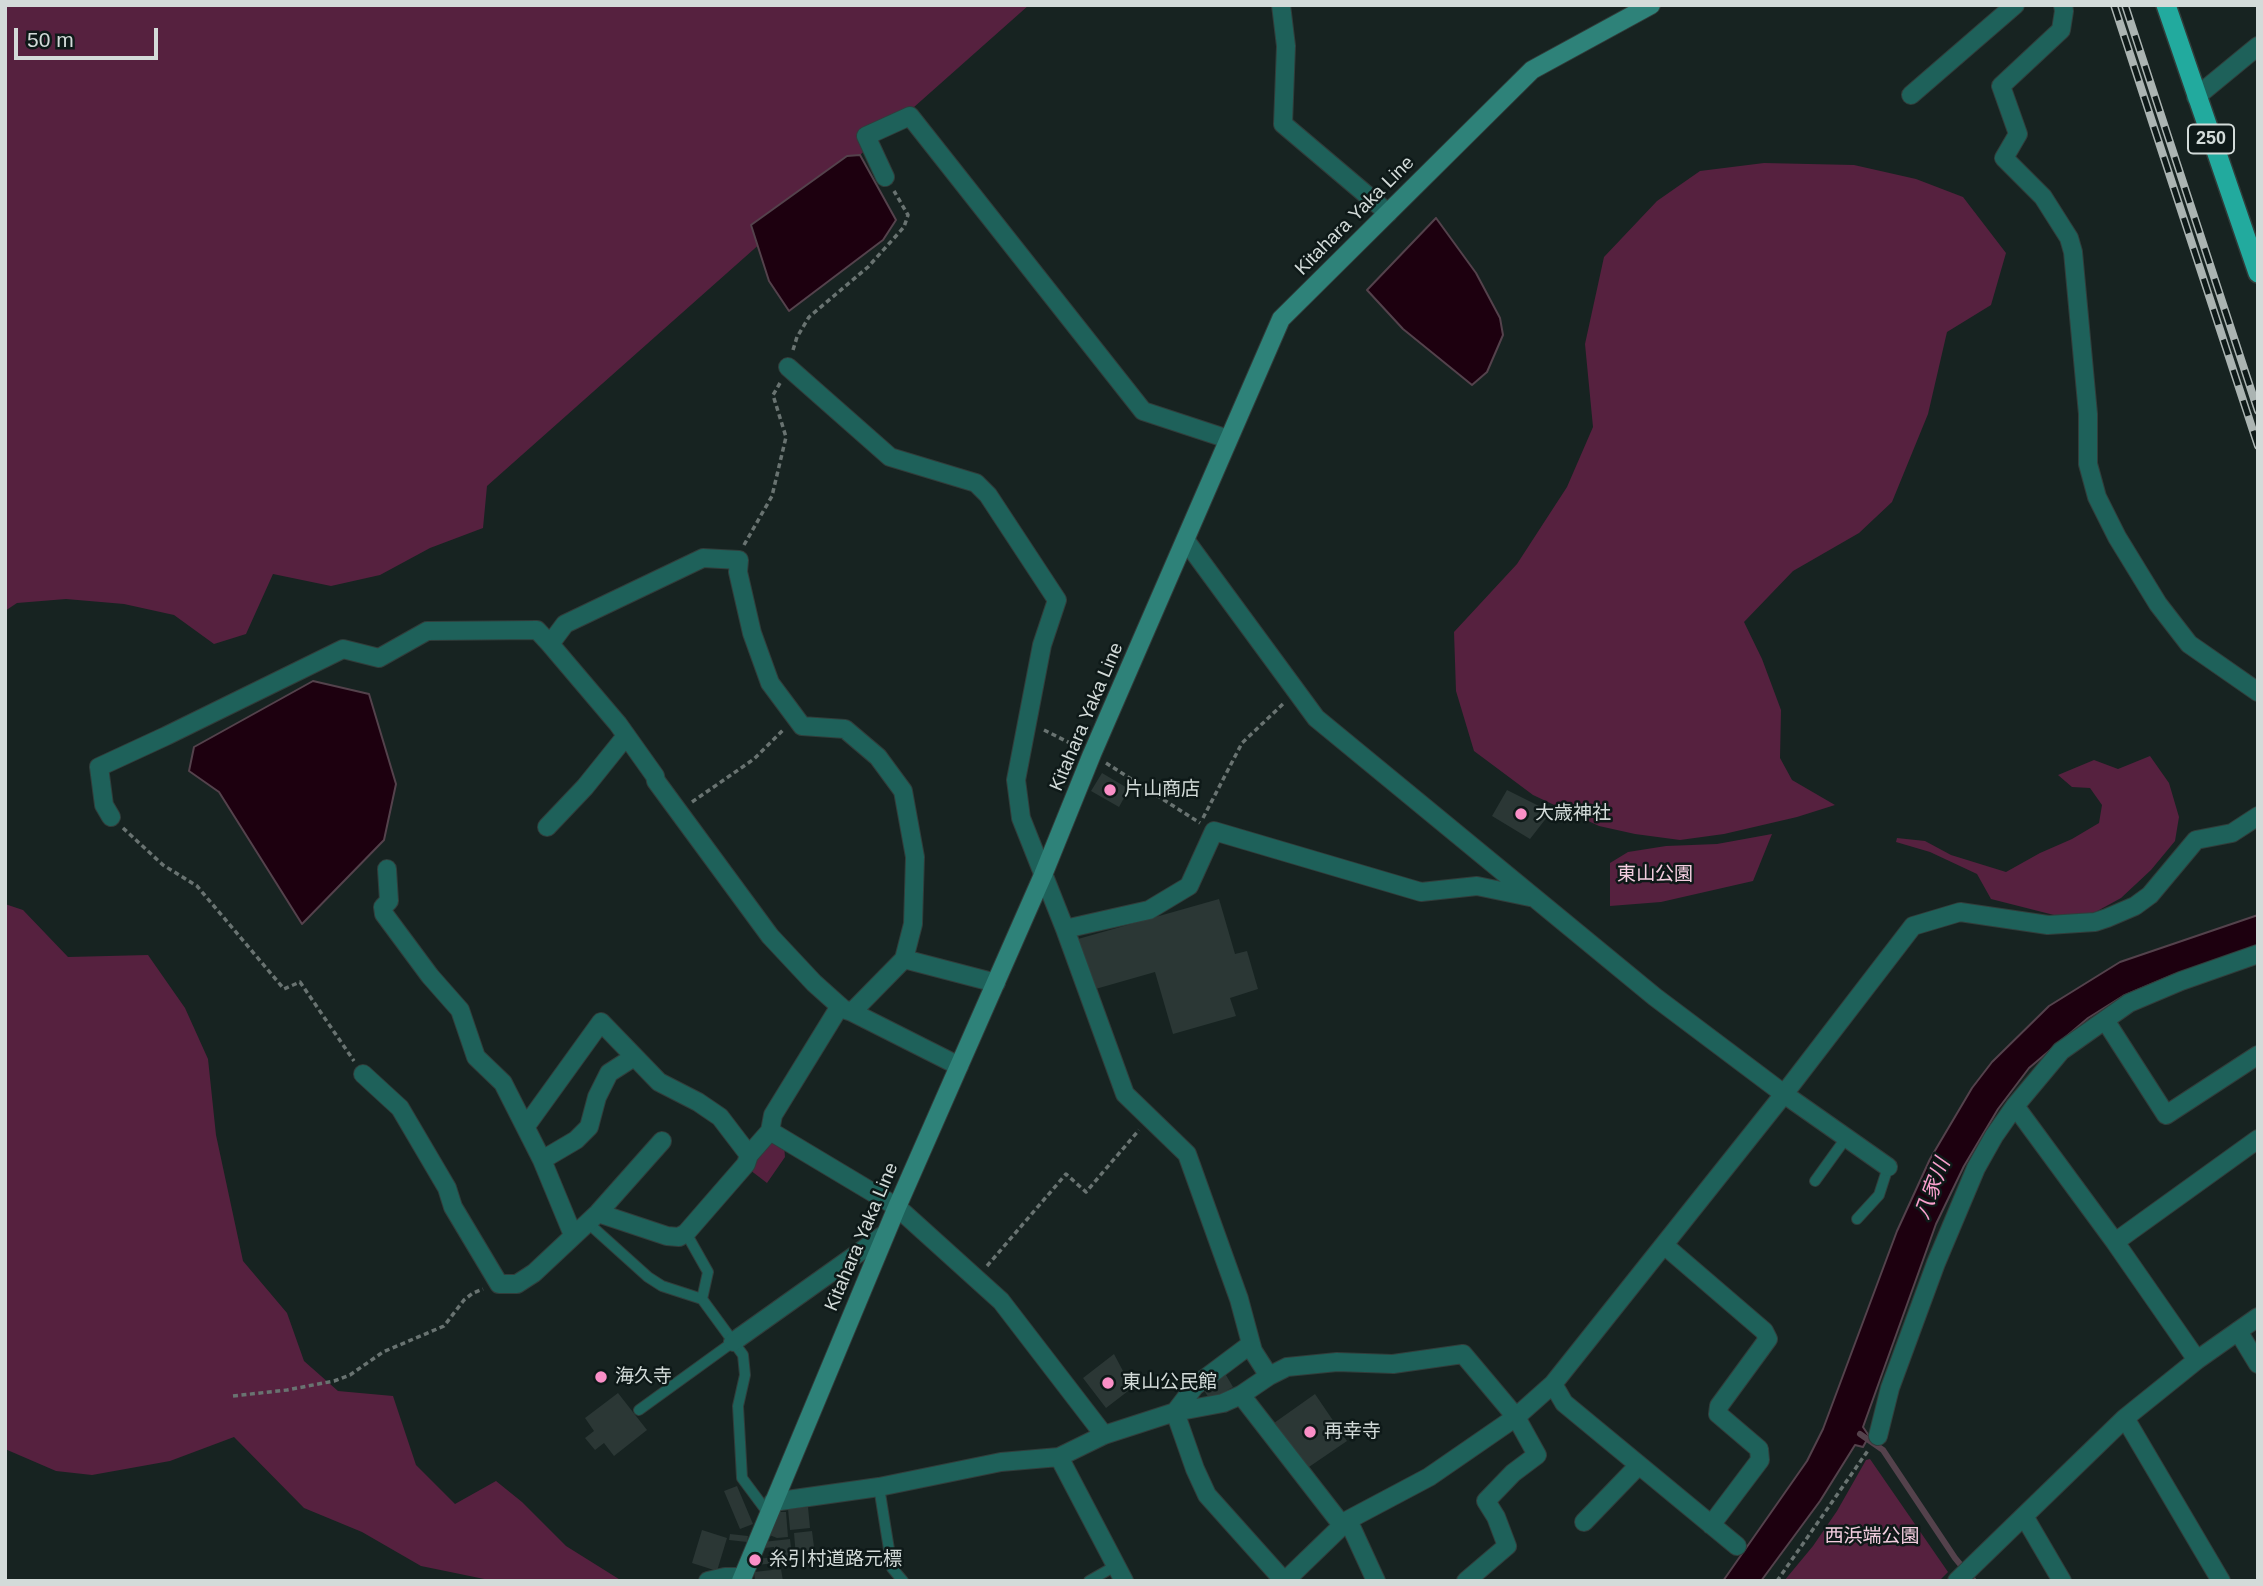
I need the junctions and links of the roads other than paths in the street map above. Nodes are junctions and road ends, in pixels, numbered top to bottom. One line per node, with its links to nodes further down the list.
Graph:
1 (1280, 5): 10 (street)
2 (1651, 5): 10 (main road, Kitahara Yaka Line)
3 (2015, 5): 7 (street)
4 (2063, 5): 17 (street)
5 (2165, 5): 8 (highway, 250)
6 (2258, 46): 8 (street)
7 (1911, 94)
8 (2196, 97): 11 (highway, 250)
9 (886, 177): 14 (street)
10 (1388, 213): 14 (main road, Kitahara Yaka Line)
11 (2254, 245): 12 (highway, 250)
12 (2258, 273)
13 (788, 367): 23 (street)
14 (1228, 439): 15 (main road, Kitahara Yaka Line)
15 (1186, 541): 23 (main road, Kitahara Yaka Line); 24 (street)
16 (550, 644): 18 (street); 20 (street); 27 (street)
17 (2258, 692)
18 (626, 736): 21 (street); 29 (street)
19 (2258, 816): 35 (street)
20 (111, 817)
21 (547, 827)
22 (387, 869): 37 (street)
23 (1043, 876): 25 (street); 28 (main road, Kitahara Yaka Line)
24 (1534, 897): 25 (street); 35 (street)
25 (1065, 929): 58 (street)
26 (2258, 954): 30 (street)
27 (904, 959): 28 (street); 29 (street)
28 (996, 984): 33 (main road, Kitahara Yaka Line)
29 (846, 1009): 33 (street); 38 (street)
30 (2105, 1020): 31 (street); 36 (street)
31 (2258, 1055)
32 (634, 1057): 37 (street); 42 (street); 43 (street)
33 (959, 1066): 46 (main road, Kitahara Yaka Line)
34 (363, 1074): 51 (street)
35 (1784, 1094): 39 (street); 53 (street)
36 (2015, 1106): 52 (street); 69 (street)
37 (526, 1126): 43 (street)
38 (770, 1131): 42 (street); 46 (street)
39 (1846, 1138): 44 (street); 45 (lane)
40 (2258, 1139): 52 (street)
41 (662, 1141): 47 (street)
42 (749, 1155): 49 (street)
43 (542, 1160): 51 (street)
44 (1888, 1167): 48 (lane)
45 (1815, 1181)
46 (897, 1206): 50 (main road, Kitahara Yaka Line); 68 (street)
47 (593, 1218): 49 (street); 51 (street); 54 (lane)
48 (1857, 1219)
49 (686, 1233): 54 (lane)
50 (885, 1234): 57 (street); 73 (main road, Kitahara Yaka Line)
51 (573, 1235)
52 (2115, 1242): 59 (street)
53 (1664, 1245): 62 (street); 77 (street)
54 (702, 1299): 57 (lane)
55 (2258, 1317): 56 (street)
56 (2238, 1331): 59 (street); 60 (street)
57 (733, 1342): 64 (lane); 73 (lane)
58 (1251, 1344): 61 (street); 65 (street)
59 (2197, 1360): 67 (street)
60 (2258, 1364)
61 (1269, 1376): 63 (street); 66 (street)
62 (1553, 1384): 66 (street); 71 (street)
63 (1241, 1395): 65 (street); 76 (street)
64 (639, 1410)
65 (1175, 1412): 68 (street); 85 (street)
66 (1516, 1417): 76 (street); 80 (street)
67 (2125, 1418): 74 (street); 89 (street)
68 (1104, 1434): 70 (street)
69 (1878, 1436)
70 (1059, 1457): 72 (street); 79 (street)
71 (1638, 1466): 75 (street); 77 (street)
72 (879, 1487): 73 (street); 83 (lane)
73 (771, 1508): 81 (main road, Kitahara Yaka Line)
74 (2024, 1516): 87 (street); 88 (street)
75 (1584, 1522)
76 (1345, 1523): 85 (street); 86 (street)
77 (1711, 1525): 78 (street)
78 (1737, 1546)
79 (1121, 1573): 84 (lane)
80 (1475, 1578)
81 (741, 1579): 82 (street)
82 (708, 1581)
83 (903, 1581)
84 (1089, 1581)
85 (1284, 1581)
86 (1376, 1581)
87 (1957, 1581)
88 (2062, 1581)
89 (2221, 1581)

